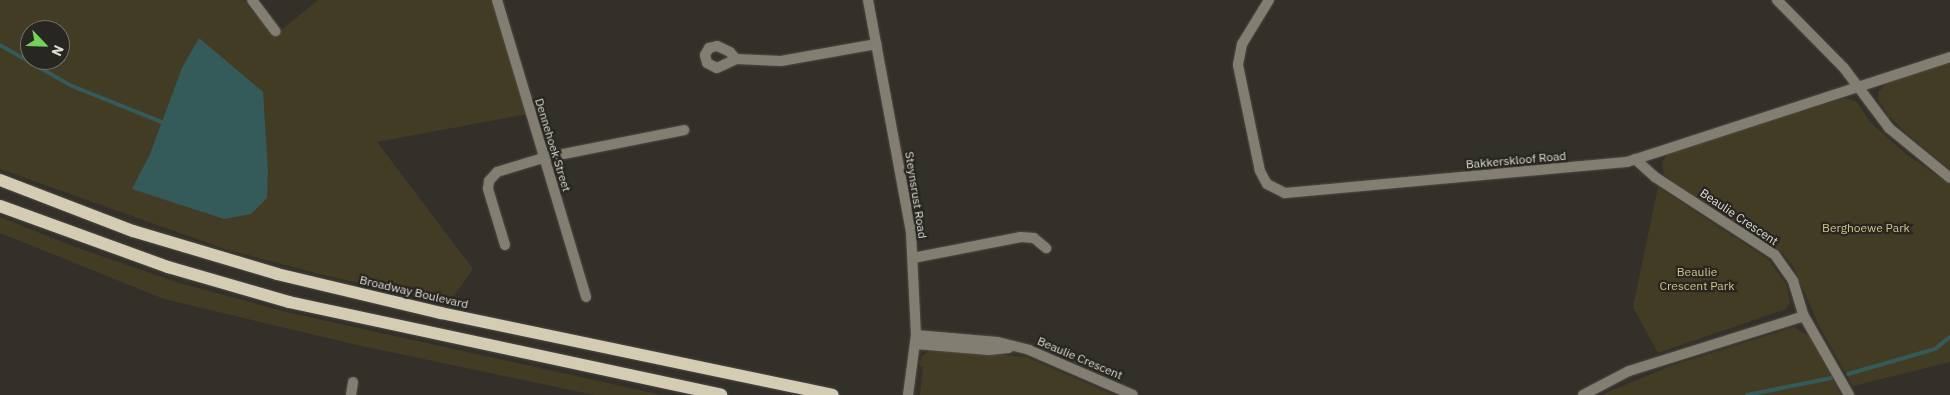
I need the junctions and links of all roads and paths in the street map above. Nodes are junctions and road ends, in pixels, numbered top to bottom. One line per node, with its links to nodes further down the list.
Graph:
1 (252, 0): 6 (street)
2 (497, 0): 12 (street, Dennehoek Street)
3 (868, 0): 7 (street, Steynsrust Road)
4 (1269, 0): 13 (street, Bakkerskloof Road)
5 (1777, 0): 10 (street)
6 (275, 31)
7 (876, 44): 9 (street); 19 (street, Steynsrust Road)
8 (1950, 57): 10 (street, Bakkerskloof Road)
9 (736, 60)
10 (1858, 88): 13 (street, Bakkerskloof Road); 14 (street)
11 (684, 130): 12 (street)
12 (543, 158): 17 (street); 20 (street, Dennehoek Street)
13 (1635, 159): 21 (street, Beaulie Crescent)
14 (1950, 178)
15 (0, 180): 26 (main road, Broadway Boulevard)
16 (0, 206): 25 (main road)
17 (505, 245)
18 (1046, 248): 19 (street)
19 (913, 258): 22 (street, Steynsrust Road)
20 (586, 298)
21 (1804, 316): 29 (street); 30 (street, Beaulie Crescent)
22 (916, 339): 27 (street, Steynsrust Road); 28 (street, Beaulie Crescent)
23 (353, 382): 24 (street)
24 (351, 395)
25 (721, 395)
26 (832, 395)
27 (908, 395)
28 (1133, 395)
29 (1583, 395)
30 (1849, 395)

